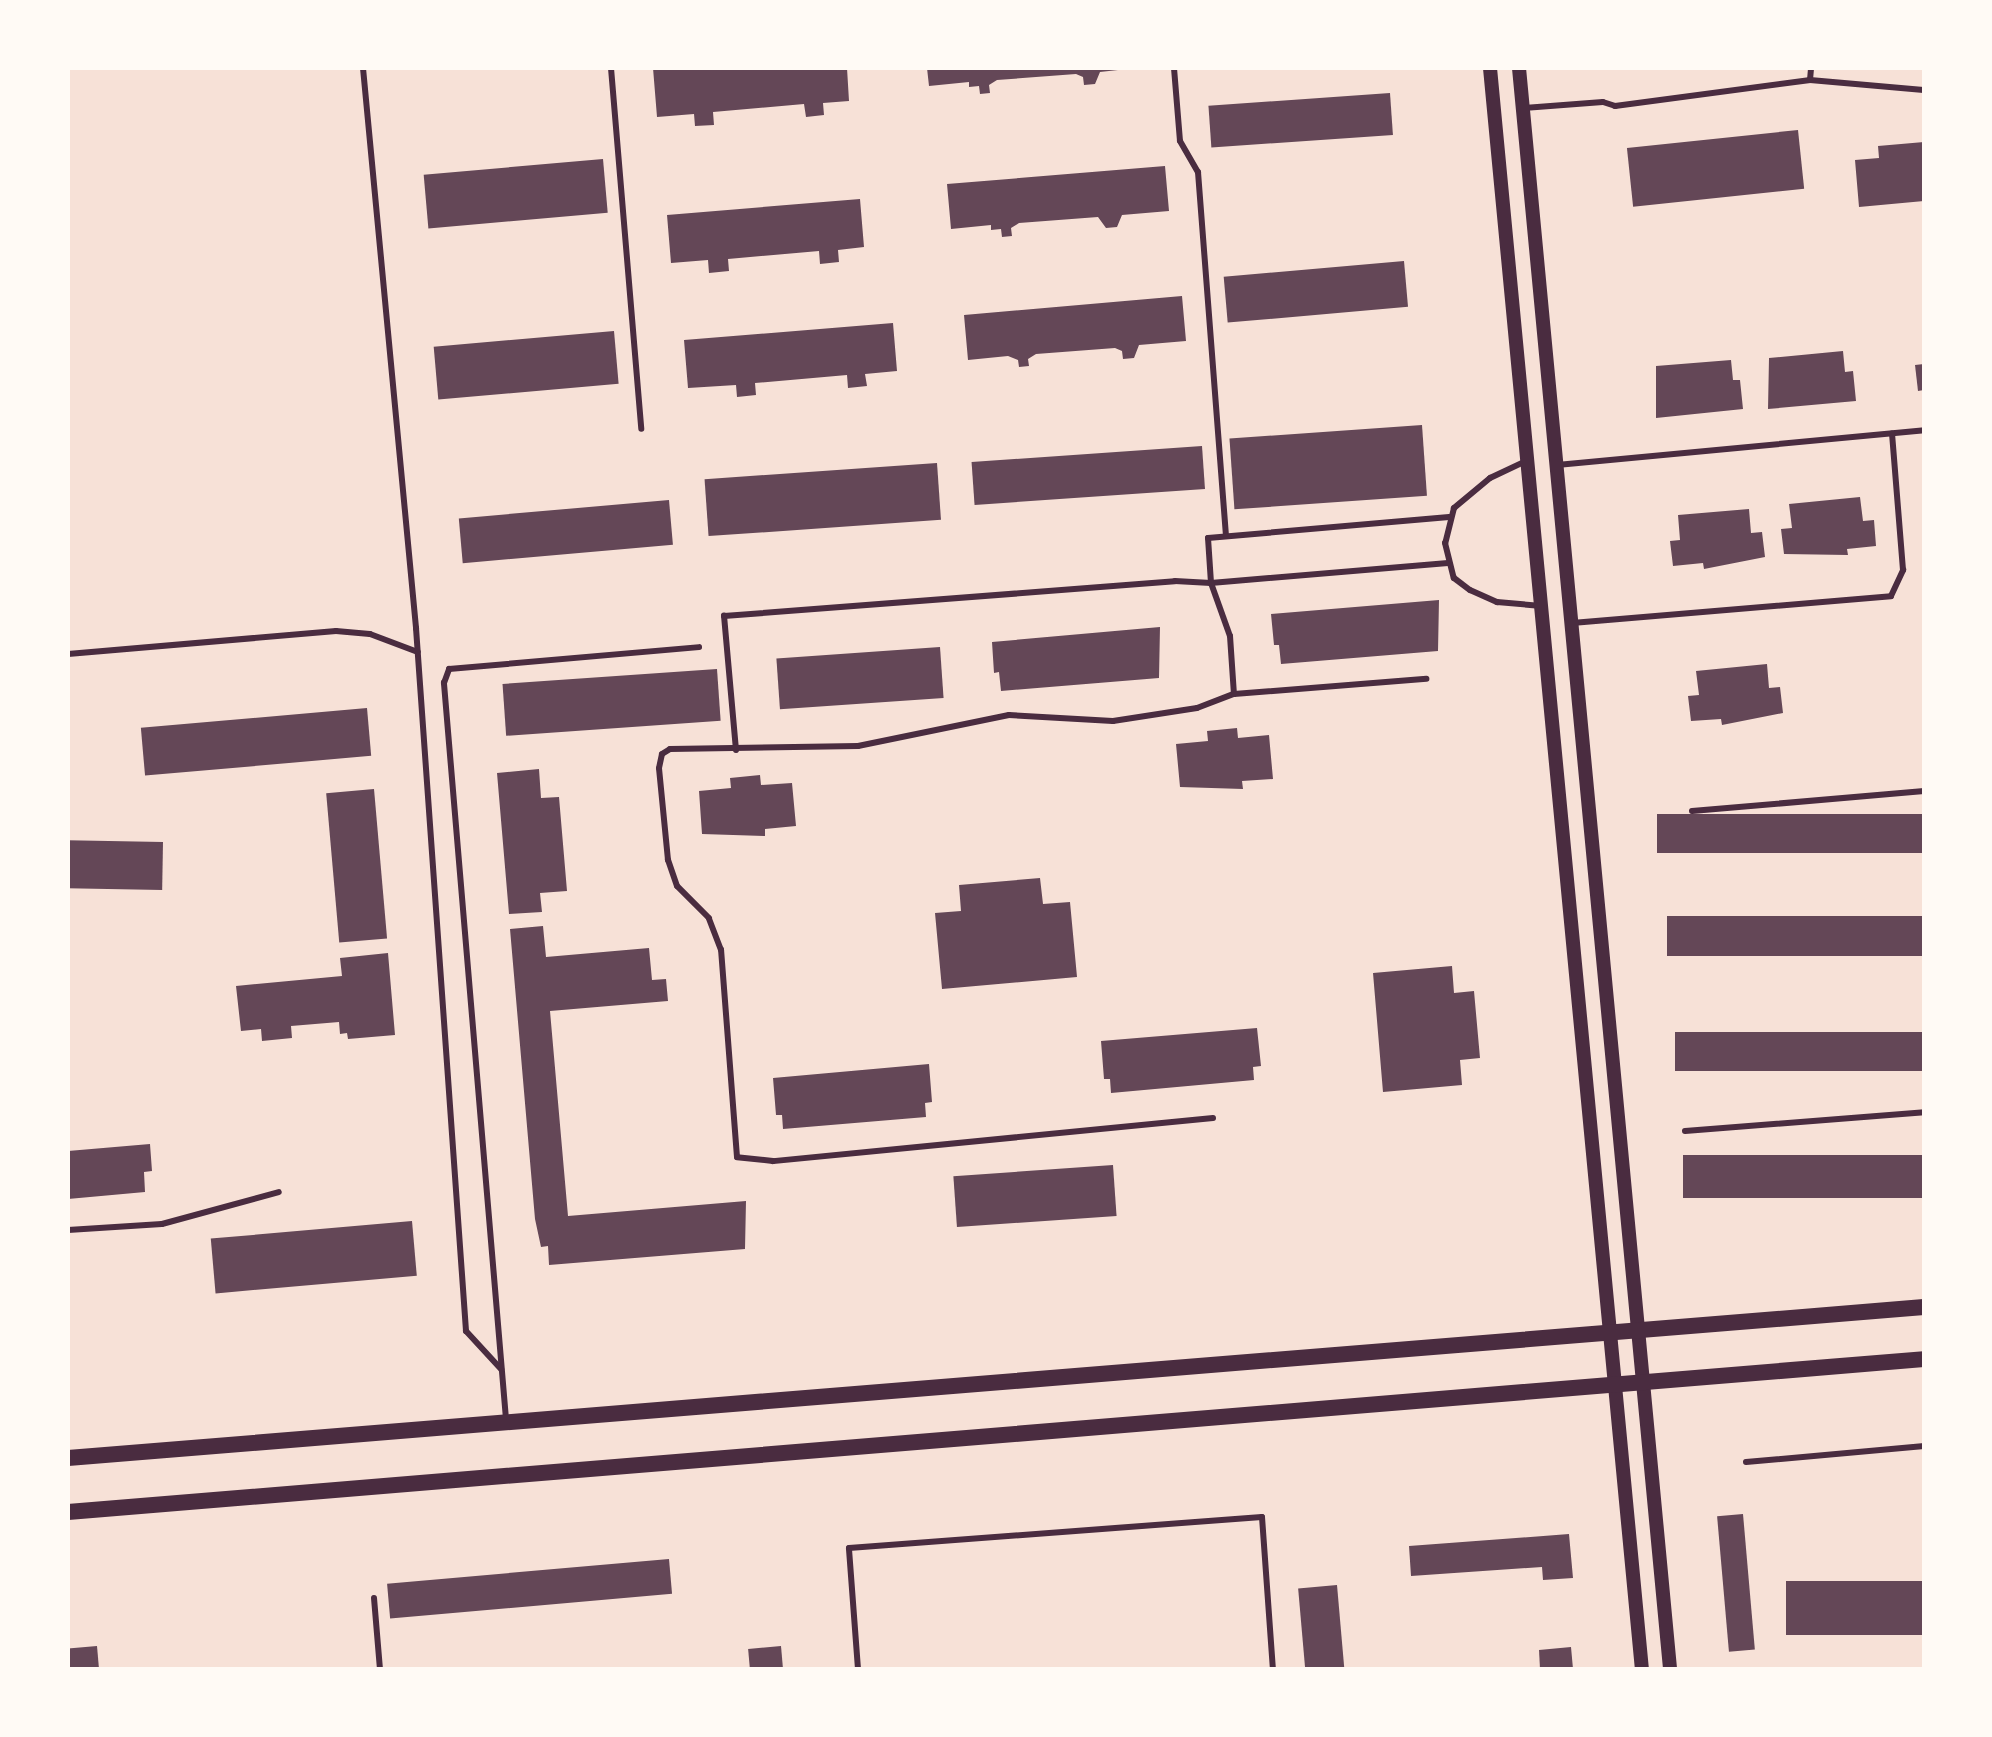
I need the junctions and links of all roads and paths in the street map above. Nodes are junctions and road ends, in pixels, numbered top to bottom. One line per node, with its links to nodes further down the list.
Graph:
1 (363, 68): 22 (lane)
2 (611, 68): 10 (lane)
3 (1174, 68): 16 (lane)
4 (1490, 68): 13 (street)
5 (1519, 68): 9 (street)
6 (1811, 68): 7 (lane)
7 (1810, 80): 8 (lane); 9 (lane)
8 (1924, 90)
9 (1523, 108): 14 (street)
10 (641, 429)
11 (1924, 430): 12 (lane)
12 (1892, 433): 14 (lane); 20 (lane)
13 (1528, 460): 15 (lane); 19 (street)
14 (1557, 465): 20 (street)
15 (1449, 517): 16 (lane); 17 (lane)
16 (1226, 536): 18 (lane)
17 (1448, 563): 18 (lane); 19 (lane)
18 (1211, 583): 25 (lane); 26 (lane)
19 (1542, 606): 36 (street)
20 (1572, 623): 35 (street)
21 (699, 647): 38 (lane)
22 (418, 652): 23 (lane); 38 (lane)
23 (68, 654)
24 (1426, 679): 25 (lane)
25 (1234, 694): 26 (lane)
26 (736, 750): 30 (lane)
27 (1924, 791): 28 (lane)
28 (1692, 811)
29 (1924, 1112): 31 (lane)
30 (1213, 1118)
31 (1685, 1131)
32 (279, 1192): 33 (lane)
33 (68, 1230)
34 (1924, 1307): 35 (main road)
35 (1640, 1330): 36 (main road); 39 (street)
36 (1611, 1332): 40 (street); 41 (main road)
37 (1924, 1359): 39 (main road)
38 (501, 1369): 41 (lane)
39 (1645, 1383): 40 (main road); 51 (street)
40 (1616, 1385): 45 (main road); 50 (street)
41 (506, 1423): 43 (main road)
42 (1924, 1446): 44 (lane)
43 (68, 1458)
44 (1746, 1462)
45 (68, 1512)
46 (374, 1598): 47 (lane)
47 (380, 1669)
48 (858, 1669): 49 (lane)
49 (1273, 1669)
50 (1642, 1669)
51 (1670, 1669)

